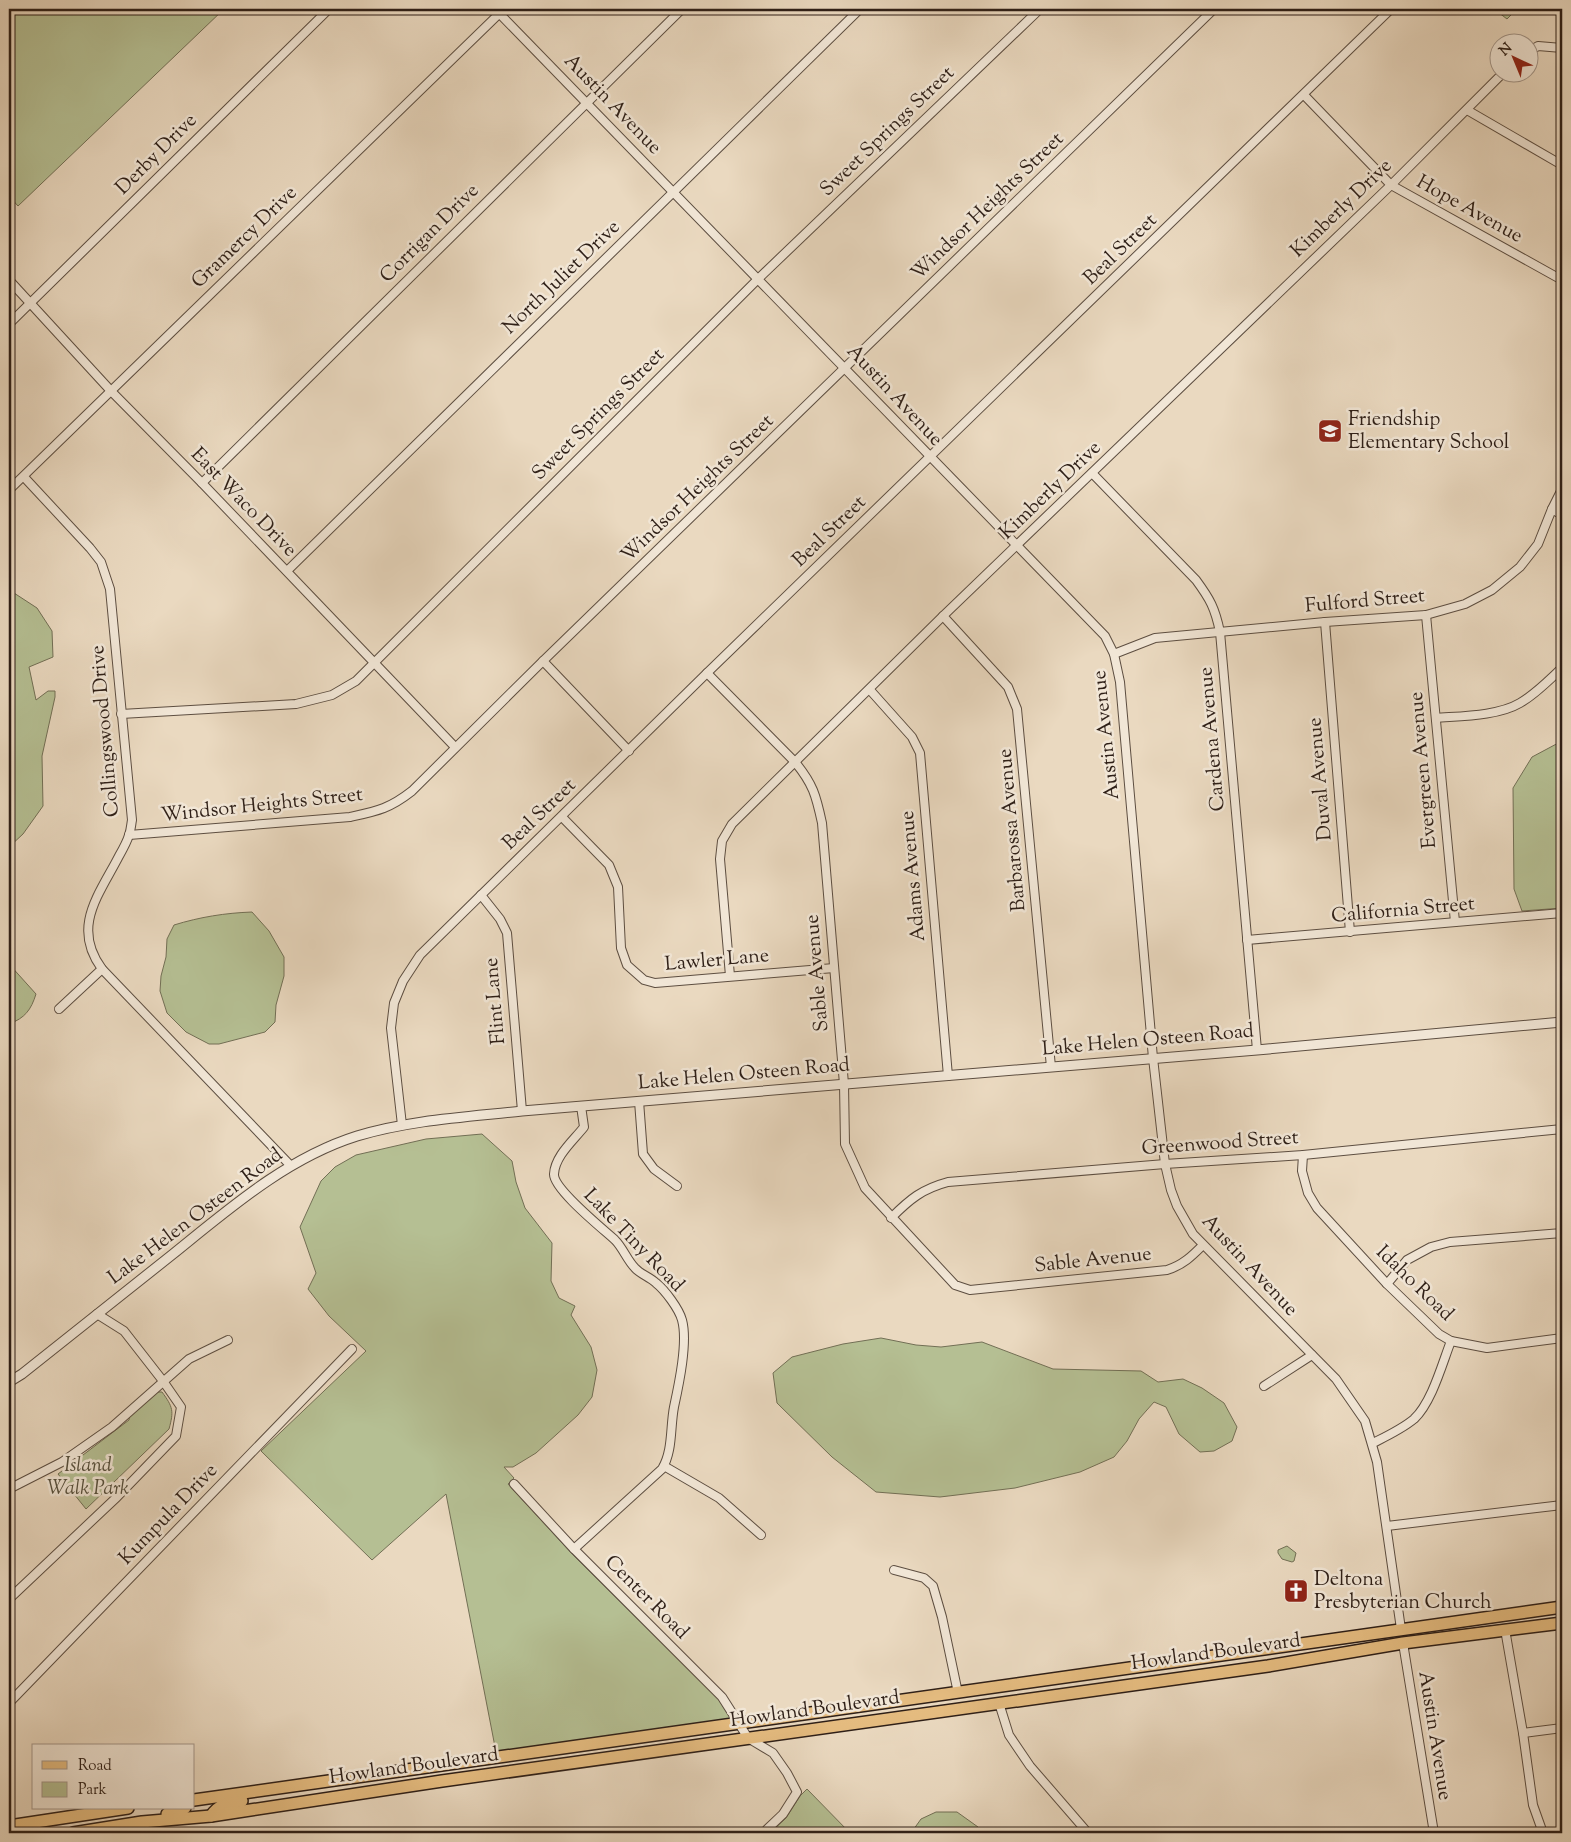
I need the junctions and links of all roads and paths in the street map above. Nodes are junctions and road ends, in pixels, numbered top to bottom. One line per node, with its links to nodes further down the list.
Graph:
1 (329, 9): 20 (street, Derby Drive)
2 (682, 9): 12 (street, Corrigan Drive)
3 (860, 9): 16 (street, North Juliet Drive)
4 (1040, 9): 17 (street, Sweet Springs Street)
5 (1214, 9): 22 (street, Windsor Heights Street)
6 (1391, 9): 11 (street, Beal Street)
7 (500, 10): 12 (street, Austin Avenue); 23 (street, Gramercy Drive)
8 (1538, 46): 9 (street)
9 (1562, 48)
10 (1494, 82): 13 (street, Kimberly Drive)
11 (1304, 95): 15 (street, Hope Avenue); 24 (street, Beal Street)
12 (586, 102): 16 (street, Austin Avenue); 27 (street, Corrigan Drive)
13 (1466, 110): 14 (street); 15 (street, Kimberly Drive)
14 (1562, 165)
15 (1391, 185): 19 (street, Hope Avenue); 25 (street, Kimberly Drive)
16 (674, 191): 17 (street, Austin Avenue); 33 (street, North Juliet Drive)
17 (758, 279): 22 (street, Austin Avenue); 40 (street, Sweet Springs Street)
18 (9, 280): 20 (street, East Waco Drive)
19 (1562, 280)
20 (30, 303): 21 (street, Derby Drive); 23 (street, East Waco Drive)
21 (9, 324)
22 (846, 368): 24 (street, Austin Avenue); 39 (street, Windsor Heights Street)
23 (111, 391): 26 (street, Gramercy Drive); 27 (street, East Waco Drive)
24 (930, 458): 32 (street, Austin Avenue); 42 (street, Beal Street)
25 (1092, 473): 32 (street, Kimberly Drive); 37 (street, Cardena Avenue)
26 (24, 477): 28 (street, Gramercy Drive); 44 (street, Collingswood Drive)
27 (202, 484): 33 (street, East Waco Drive)
28 (9, 490)
29 (1562, 490): 30 (street, Fulford Street)
30 (1552, 509): 31 (street); 34 (street, Fulford Street)
31 (1562, 515)
32 (1018, 546): 35 (street, Kimberly Drive); 38 (street, Austin Avenue)
33 (287, 571): 40 (street, East Waco Drive)
34 (1426, 615): 36 (street, Fulford Street); 45 (street, Evergreen Avenue)
35 (943, 616): 43 (street, Kimberly Drive); 63 (street, Barbarossa Avenue)
36 (1325, 622): 37 (street, Fulford Street); 54 (street, Duval Avenue)
37 (1220, 632): 38 (street, Fulford Street); 55 (street, Cardena Avenue)
38 (1114, 654): 62 (street, Austin Avenue)
39 (543, 661): 46 (street, Windsor Heights Street); 47 (street)
40 (375, 662): 44 (street, Sweet Springs Street); 46 (street, East Waco Drive)
41 (1562, 668): 45 (street)
42 (708, 673): 47 (street, Beal Street); 48 (street, Sable Avenue)
43 (870, 690): 48 (street, Kimberly Drive); 64 (street, Adams Avenue)
44 (121, 714): 50 (street, Collingswood Drive)
45 (1436, 718): 53 (street, Evergreen Avenue)
46 (455, 747): 50 (street, Windsor Heights Street)
47 (629, 751): 49 (street, Beal Street)
48 (795, 762): 56 (street, Sable Avenue); 58 (street, Kimberly Drive)
49 (562, 817): 51 (street, Beal Street); 58 (street, Lawler Lane)
50 (129, 835): 57 (street, Collingswood Drive)
51 (481, 895): 68 (street, Flint Lane); 69 (street, Beal Street)
52 (1562, 913): 53 (street, California Street)
53 (1455, 922): 54 (street, California Street)
54 (1350, 932): 55 (street, California Street)
55 (1247, 940): 61 (street, Cardena Avenue)
56 (834, 968): 58 (street, Lawler Lane); 65 (street, Sable Avenue)
57 (102, 969): 59 (street); 73 (street, Collingswood Drive)
58 (730, 976)
59 (59, 1010)
60 (1562, 1022): 61 (street, Lake Helen Osteen Road)
61 (1257, 1050): 62 (street, Lake Helen Osteen Road)
62 (1152, 1058): 63 (street, Lake Helen Osteen Road); 72 (street, Austin Avenue)
63 (1051, 1067): 64 (street, Lake Helen Osteen Road)
64 (948, 1076): 65 (street, Lake Helen Osteen Road)
65 (844, 1084): 66 (street, Lake Helen Osteen Road); 75 (street, Sable Avenue)
66 (639, 1101): 67 (street, Lake Helen Osteen Road); 74 (street)
67 (581, 1106): 68 (street, Lake Helen Osteen Road); 90 (street, Lake Tiny Road)
68 (522, 1111): 69 (street, Lake Helen Osteen Road)
69 (402, 1126): 73 (street, Lake Helen Osteen Road)
70 (1562, 1129): 71 (street, Greenwood Street)
71 (1303, 1155): 72 (street, Greenwood Street); 78 (street, Idaho Road)
72 (1165, 1164): 75 (street, Greenwood Street); 77 (street, Austin Avenue)
73 (290, 1166): 79 (street, Lake Helen Osteen Road)
74 (677, 1186)
75 (891, 1218): 77 (street, Sable Avenue)
76 (1562, 1233): 78 (street)
77 (1202, 1245): 84 (street, Austin Avenue)
78 (1388, 1284): 82 (street, Idaho Road)
79 (97, 1314): 86 (street); 87 (street, Lake Helen Osteen Road)
80 (1561, 1338): 82 (street, Idaho Road); 85 (street)
81 (228, 1340): 86 (street)
82 (1451, 1341): 89 (street)
83 (352, 1349): 105 (street, Kumpula Drive)
84 (1312, 1355): 88 (street); 89 (street, Austin Avenue)
85 (1562, 1373)
86 (162, 1381): 92 (street); 98 (street)
87 (9, 1382)
88 (1264, 1386)
89 (1373, 1443): 94 (street, Austin Avenue)
90 (664, 1466): 95 (street); 96 (street)
91 (514, 1484): 96 (street, Center Road)
92 (9, 1489)
93 (1562, 1505): 94 (street)
94 (1387, 1526): 101 (street, Austin Avenue)
95 (761, 1535)
96 (574, 1549): 107 (street, Center Road)
97 (894, 1570): 104 (street)
98 (9, 1599)
99 (1562, 1607): 101 (main road, Howland Boulevard)
100 (1562, 1623): 102 (main road, Howland Boulevard)
101 (1401, 1629): 103 (main road); 104 (main road, Howland Boulevard)
102 (1507, 1630): 103 (main road, Howland Boulevard); 109 (street)
103 (1403, 1643): 106 (main road, Howland Boulevard); 121 (street, Austin Avenue)
104 (958, 1693): 107 (main road, Howland Boulevard)
105 (9, 1703)
106 (999, 1703): 110 (main road, Howland Boulevard); 120 (street)
107 (739, 1723): 110 (street, Center Road); 111 (main road, Howland Boulevard)
108 (1562, 1728): 109 (street)
109 (1523, 1733): 122 (street)
110 (748, 1738): 115 (main road, Howland Boulevard); 119 (street)
111 (286, 1787): 112 (main road, Howland Boulevard); 115 (main road)
112 (195, 1800)
113 (115, 1810): 116 (main road)
114 (180, 1810): 117 (main road)
115 (211, 1816): 117 (main road, Howland Boulevard)
116 (9, 1826)
117 (120, 1826): 118 (main road, Howland Boulevard)
118 (73, 1833)
119 (763, 1833)
120 (1088, 1833)
121 (1434, 1833)
122 (1543, 1833)

